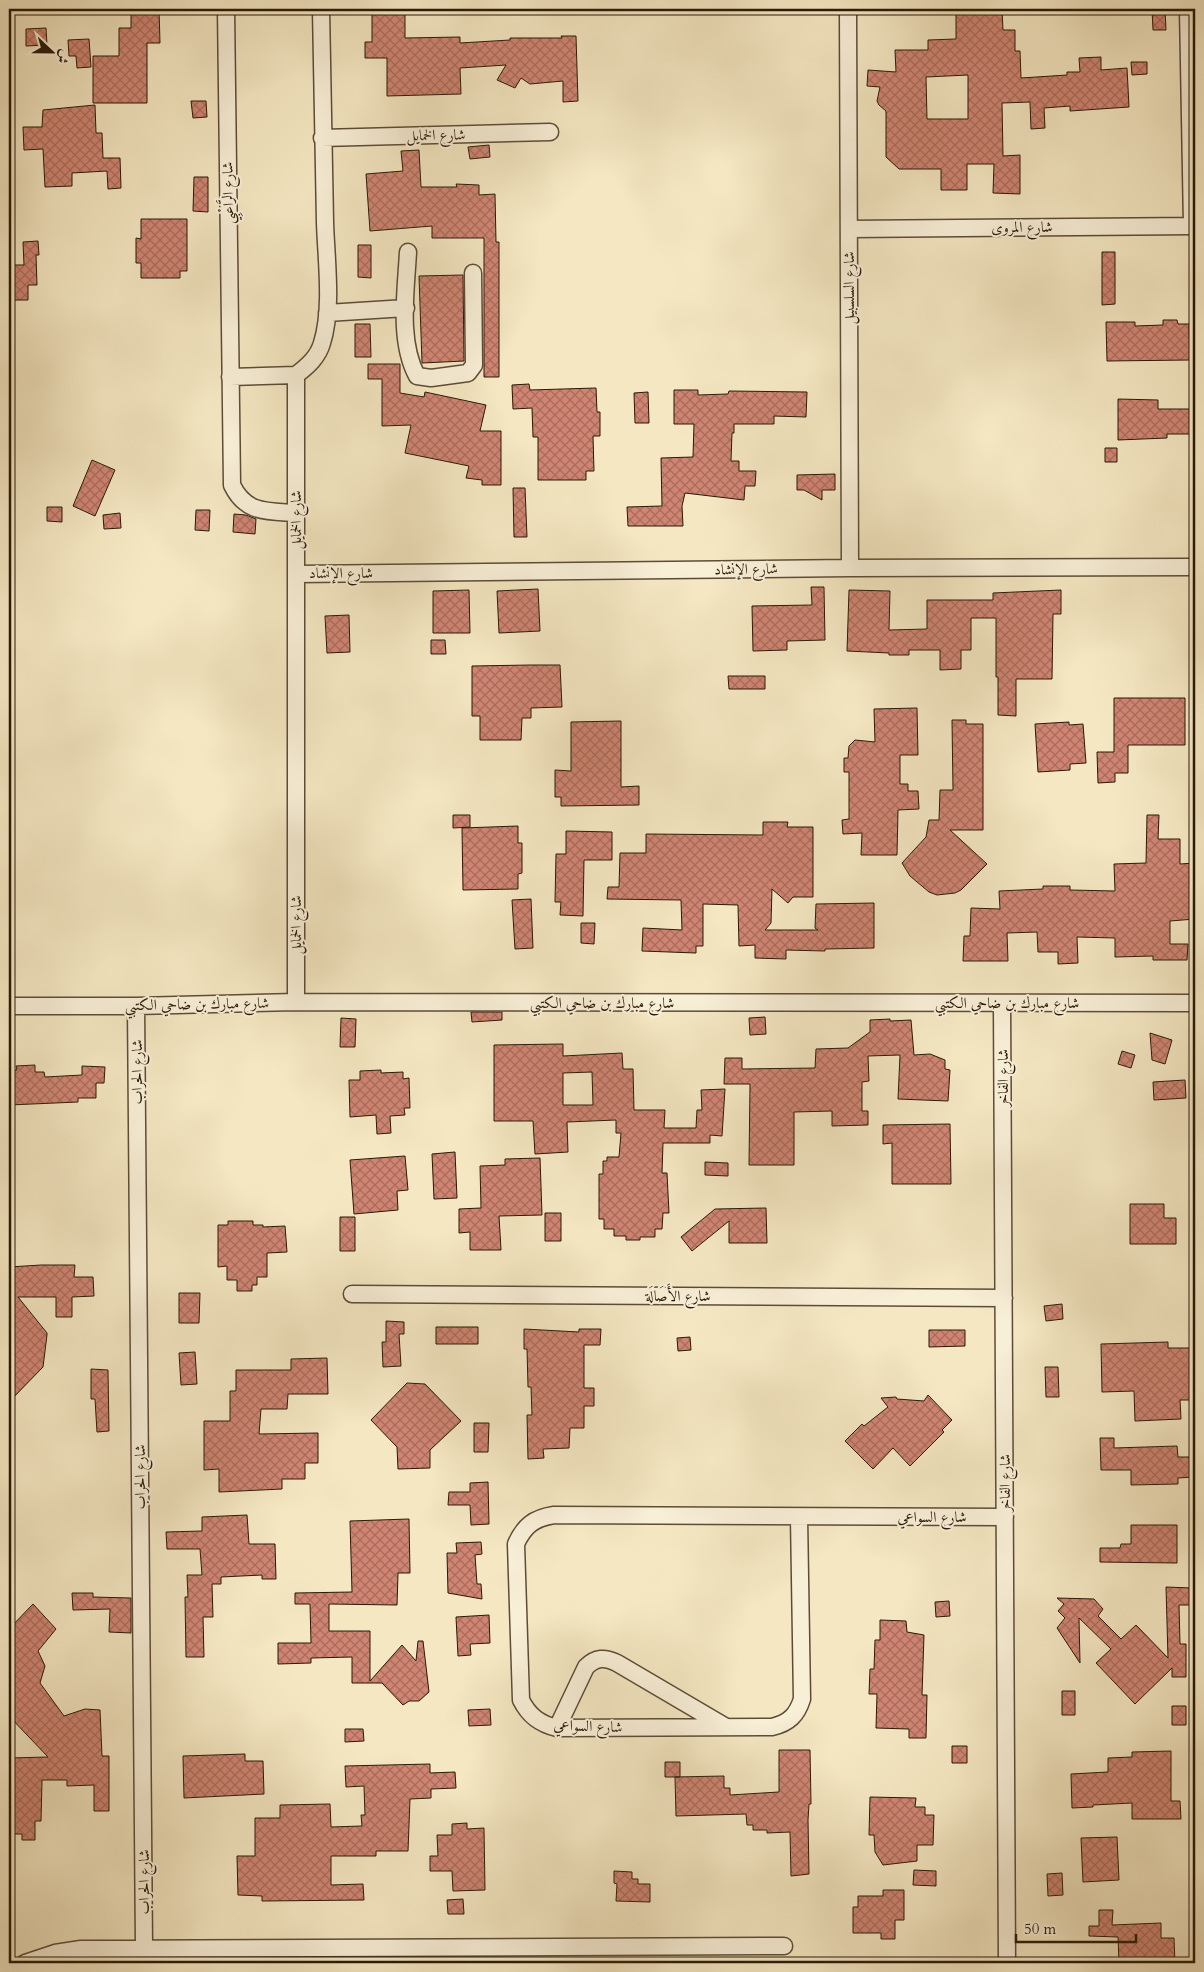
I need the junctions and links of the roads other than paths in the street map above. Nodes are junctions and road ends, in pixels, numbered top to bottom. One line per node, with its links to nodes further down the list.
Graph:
1 (226, 9): 14 (street, شارع الرَّاعْبِي)
2 (321, 9): 6 (street)
3 (848, 9): 8 (street, شارع السلسبيل)
4 (1188, 9): 7 (street)
5 (550, 132): 6 (street, شارع الخمايل)
6 (322, 138): 12 (street)
7 (1193, 226): 8 (street, شارع المروى)
8 (849, 229): 17 (street, شارع السلسبيل)
9 (408, 252): 11 (street)
10 (473, 273): 11 (street)
11 (406, 308): 12 (street)
12 (327, 313): 13 (street)
13 (296, 374): 14 (street); 15 (street, شارع الخمايل)
14 (230, 377): 15 (street, شارع الرَّاعْبِي)
15 (296, 513): 18 (street, شارع الخمايل)
16 (1195, 567): 17 (street, شارع الإنشاد)
17 (850, 568): 18 (street, شارع الإنشاد)
18 (296, 574): 19 (street, شارع الخمايل)
19 (296, 1002): 20 (street, شارع مبارك بن ضاحي الكتبي); 23 (street, شارع مبارك بن ضاحي الكتبي)
20 (1002, 1003): 21 (street, شارع مبارك بن ضاحي الكتبي); 25 (street, شارع الفاخر)
21 (1195, 1003)
22 (9, 1006): 23 (street, شارع مبارك بن ضاحي الكتبي)
23 (136, 1006): 31 (street, شارع الحراب)
24 (352, 1294): 25 (street, شارع الأَصَالَة)
25 (1004, 1298): 27 (street, شارع الفاخر)
26 (799, 1517): 27 (street, شارع السواعي); 28 (street, شارع السواعي); 29 (street, شارع السواعي)
27 (1005, 1517): 33 (street, شارع الفاخر)
28 (557, 1728): 29 (street, شارع السواعي); 29 (street)
29 (727, 1728)
30 (784, 1946): 31 (street)
31 (144, 1948): 32 (street)
32 (26, 1963)
33 (1006, 1963)

